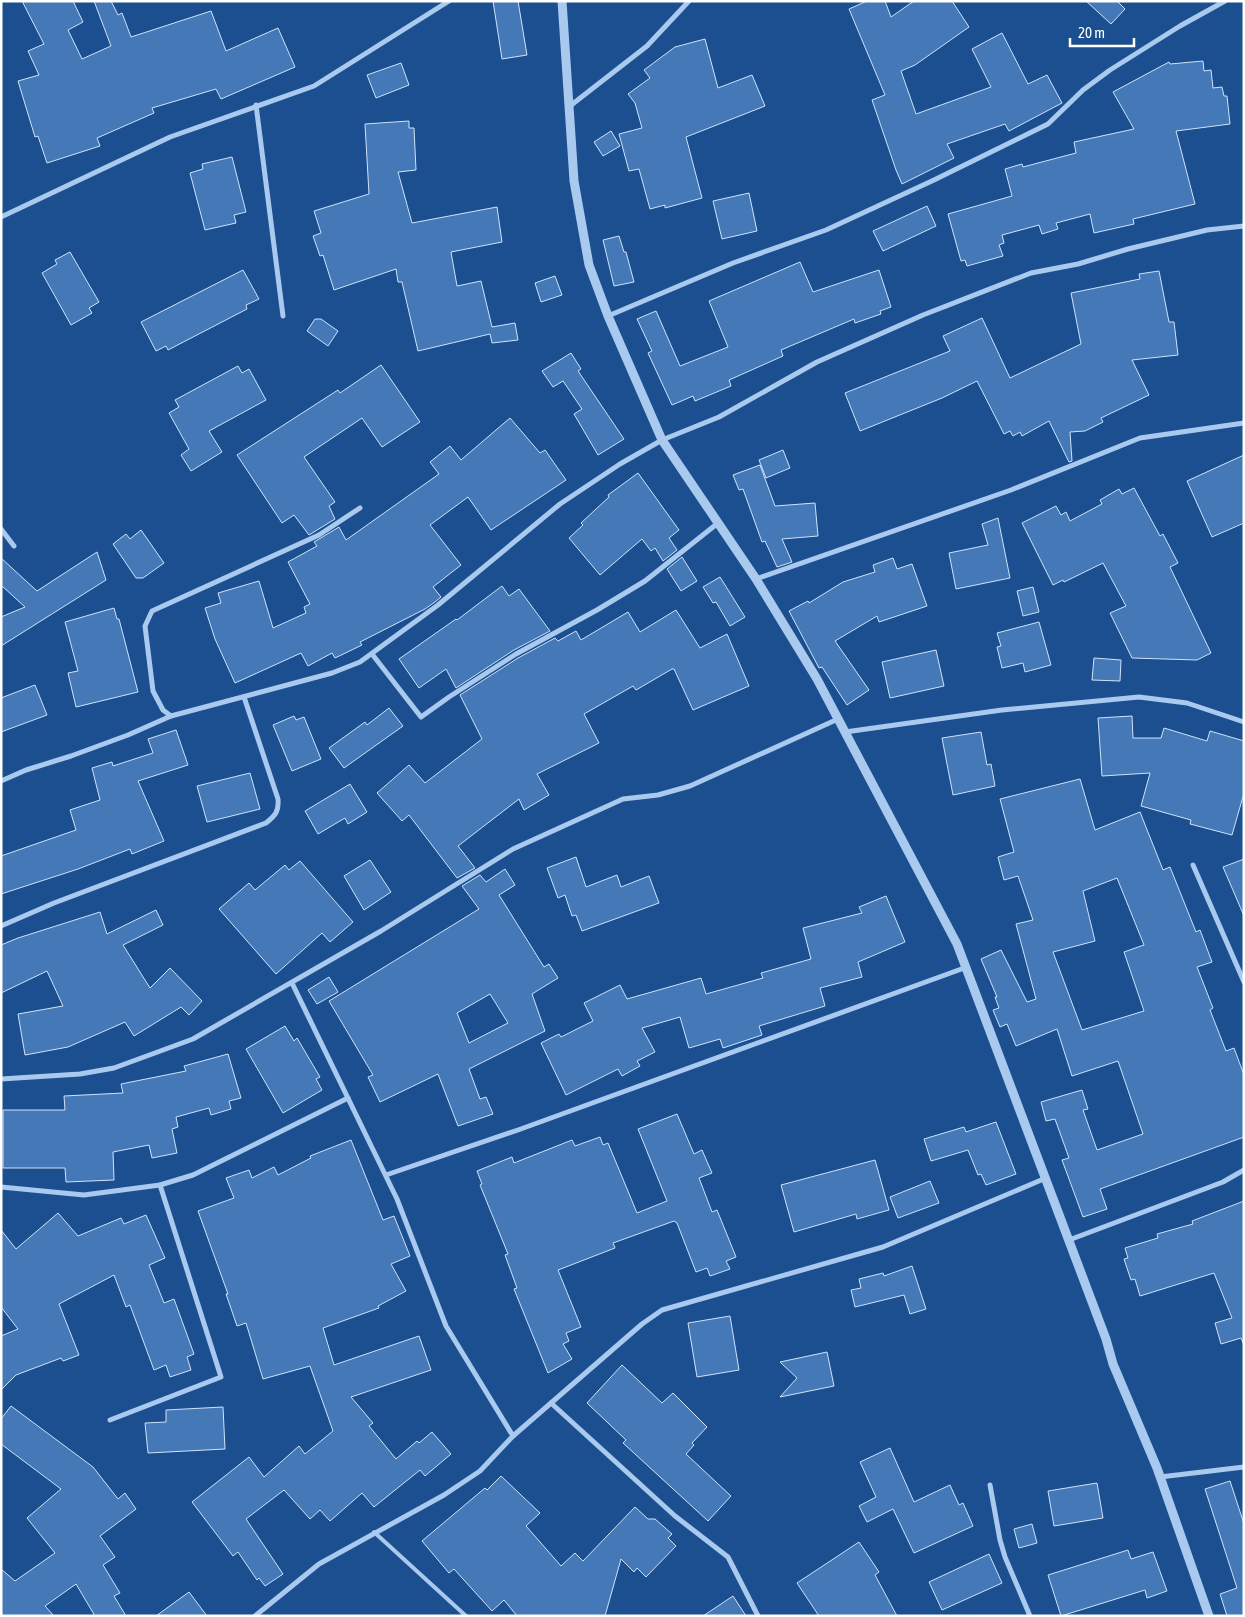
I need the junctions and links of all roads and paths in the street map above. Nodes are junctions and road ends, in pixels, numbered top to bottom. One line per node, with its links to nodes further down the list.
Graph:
1 (449, 1): 5 (street)
2 (562, 1): 6 (street)
3 (689, 1): 6 (street)
4 (1225, 1): 10 (street)
5 (256, 105): 7 (street); 9 (street)
6 (570, 106): 10 (street)
7 (1, 217)
8 (1244, 226): 12 (street)
9 (283, 316)
10 (608, 316): 12 (street)
11 (1244, 423): 17 (street)
12 (662, 440): 14 (street); 18 (street)
13 (360, 508): 20 (street)
14 (718, 523): 17 (street); 18 (street)
15 (1, 529): 16 (street)
16 (14, 546)
17 (756, 579): 21 (street)
18 (372, 654): 19 (street)
19 (244, 697): 20 (street); 26 (street)
20 (172, 716): 24 (street)
21 (839, 718): 23 (street); 29 (street)
22 (1244, 722): 23 (street)
23 (845, 732): 27 (street)
24 (1, 782)
25 (1193, 865): 28 (street)
26 (1, 926)
27 (967, 967): 33 (street); 34 (street)
28 (1244, 982)
29 (292, 983): 30 (street); 31 (street)
30 (1, 1079)
31 (348, 1098): 33 (street); 35 (street)
32 (1244, 1170): 37 (street)
33 (386, 1175): 40 (street)
34 (1046, 1178): 37 (street); 38 (street)
35 (160, 1185): 36 (street); 39 (street)
36 (1, 1187)
37 (1069, 1240): 42 (street)
38 (551, 1403): 40 (street); 47 (street)
39 (110, 1420)
40 (512, 1436): 44 (street)
41 (1244, 1467): 42 (street)
42 (1160, 1477): 49 (street)
43 (990, 1485): 48 (street)
44 (374, 1532): 45 (street); 46 (lane)
45 (254, 1616)
46 (466, 1616)
47 (758, 1616)
48 (1030, 1616)
49 (1209, 1616)

